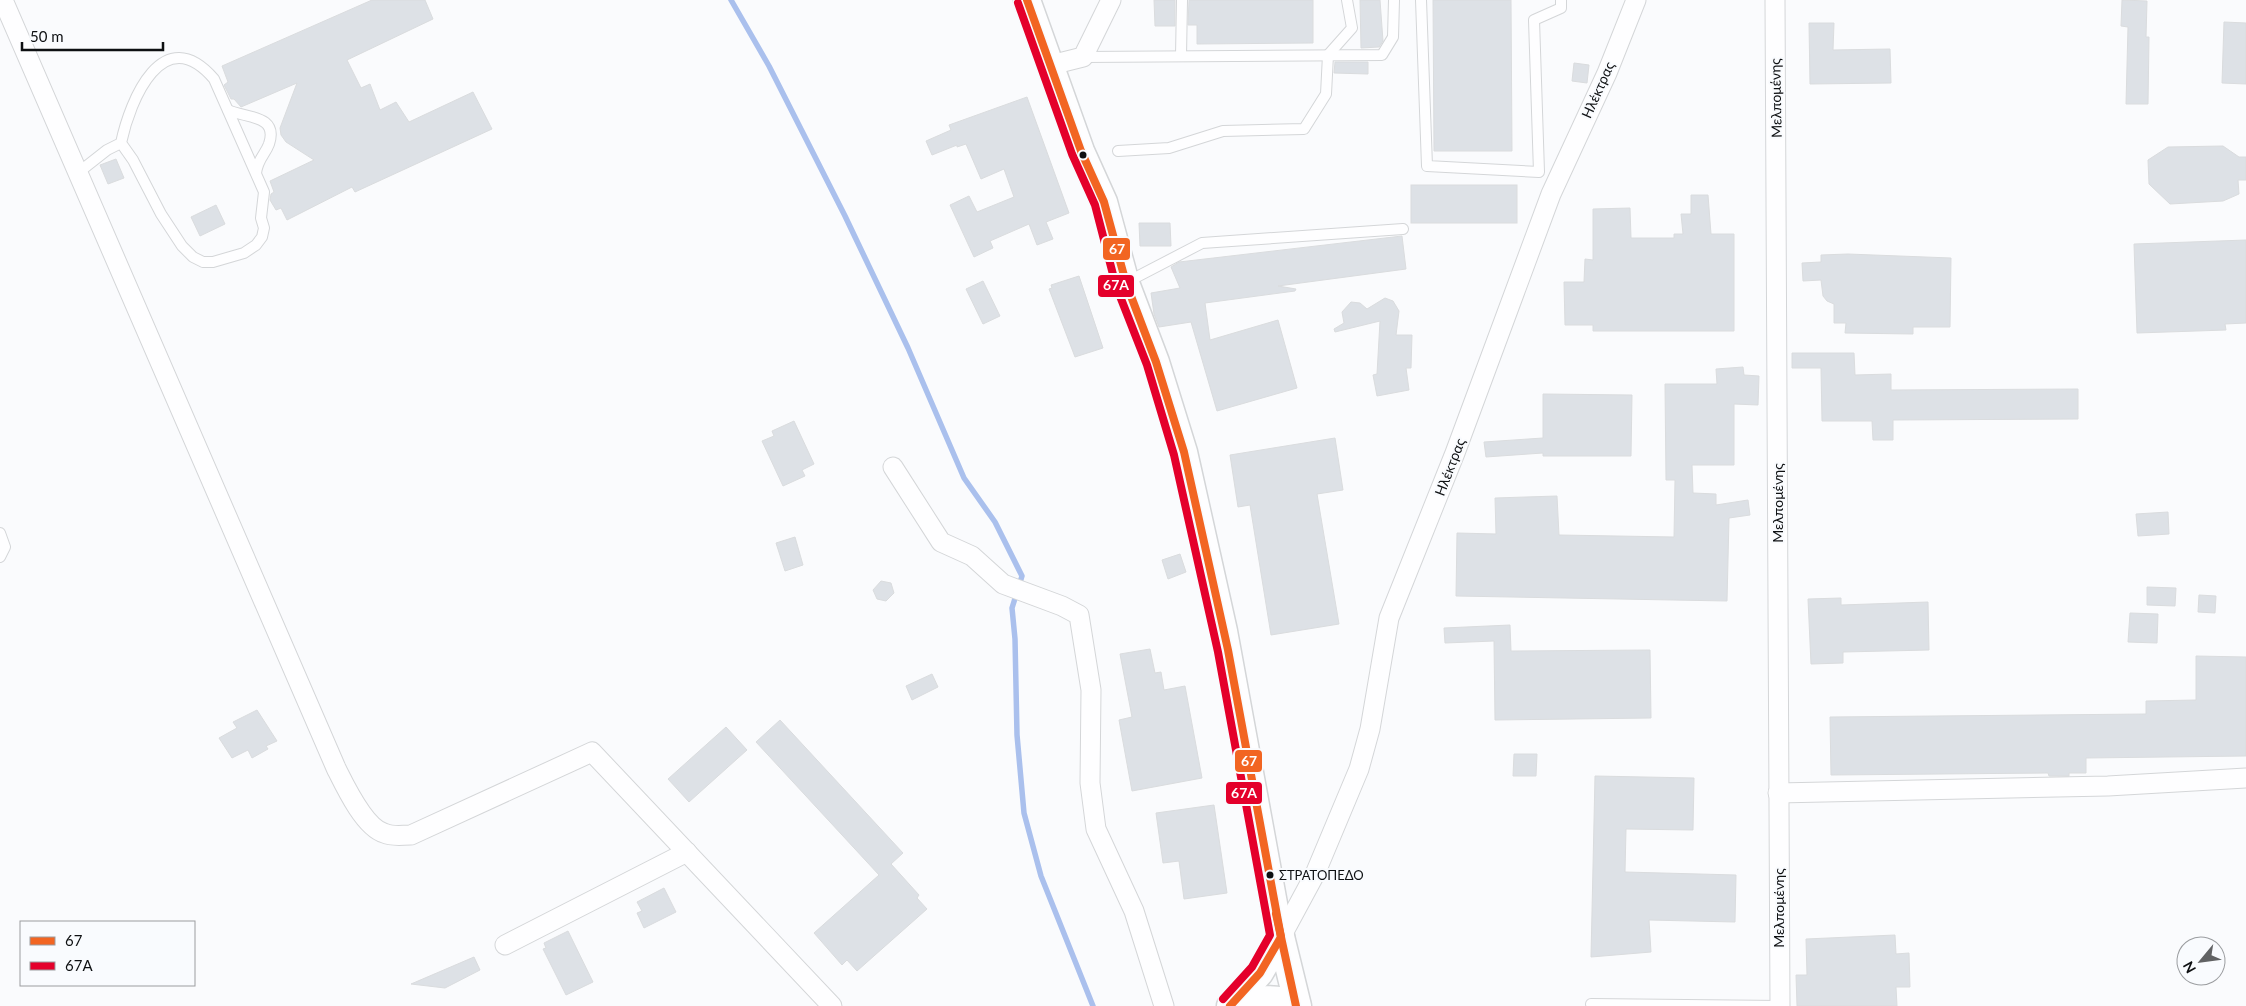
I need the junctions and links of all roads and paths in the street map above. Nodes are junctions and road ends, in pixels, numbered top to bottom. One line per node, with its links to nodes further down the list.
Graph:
1 (3, 0): 18 (street)
2 (1027, 0): 14 (street)
3 (1110, 0): 12 (street)
4 (1182, 0): 13 (lane)
5 (1347, 0): 11 (lane)
6 (1394, 0): 11 (lane)
7 (1421, 0): 8 (lane)
8 (1561, 0)
9 (1636, 0): 28 (street, Ηλέκτρας)
10 (1775, 0): 26 (street, Μελπομένης)
11 (1328, 55): 13 (lane); 17 (lane)
12 (1083, 56): 13 (lane); 14 (street)
13 (1181, 56)
14 (1051, 65): 21 (street)
15 (228, 110): 16 (lane); 19 (lane); 19 (lane)
16 (121, 143): 18 (lane); 19 (lane)
17 (1118, 151)
18 (79, 172): 27 (street)
19 (256, 172)
20 (1404, 229): 21 (lane)
21 (1126, 283): 28 (street)
22 (893, 467): 33 (street)
23 (0, 533): 24 (lane)
24 (0, 558)
25 (2246, 778): 26 (street)
26 (1778, 793): 37 (street, Μελπομένης)
27 (687, 852): 29 (street); 32 (street)
28 (1281, 937): 31 (street); 34 (street)
29 (505, 945)
30 (1591, 1004): 35 (lane)
31 (1297, 1005): 34 (street)
32 (832, 1006)
33 (1164, 1006)
34 (1231, 1006)
35 (1714, 1006): 36 (lane)
36 (1752, 1006): 37 (lane)
37 (1780, 1006)

